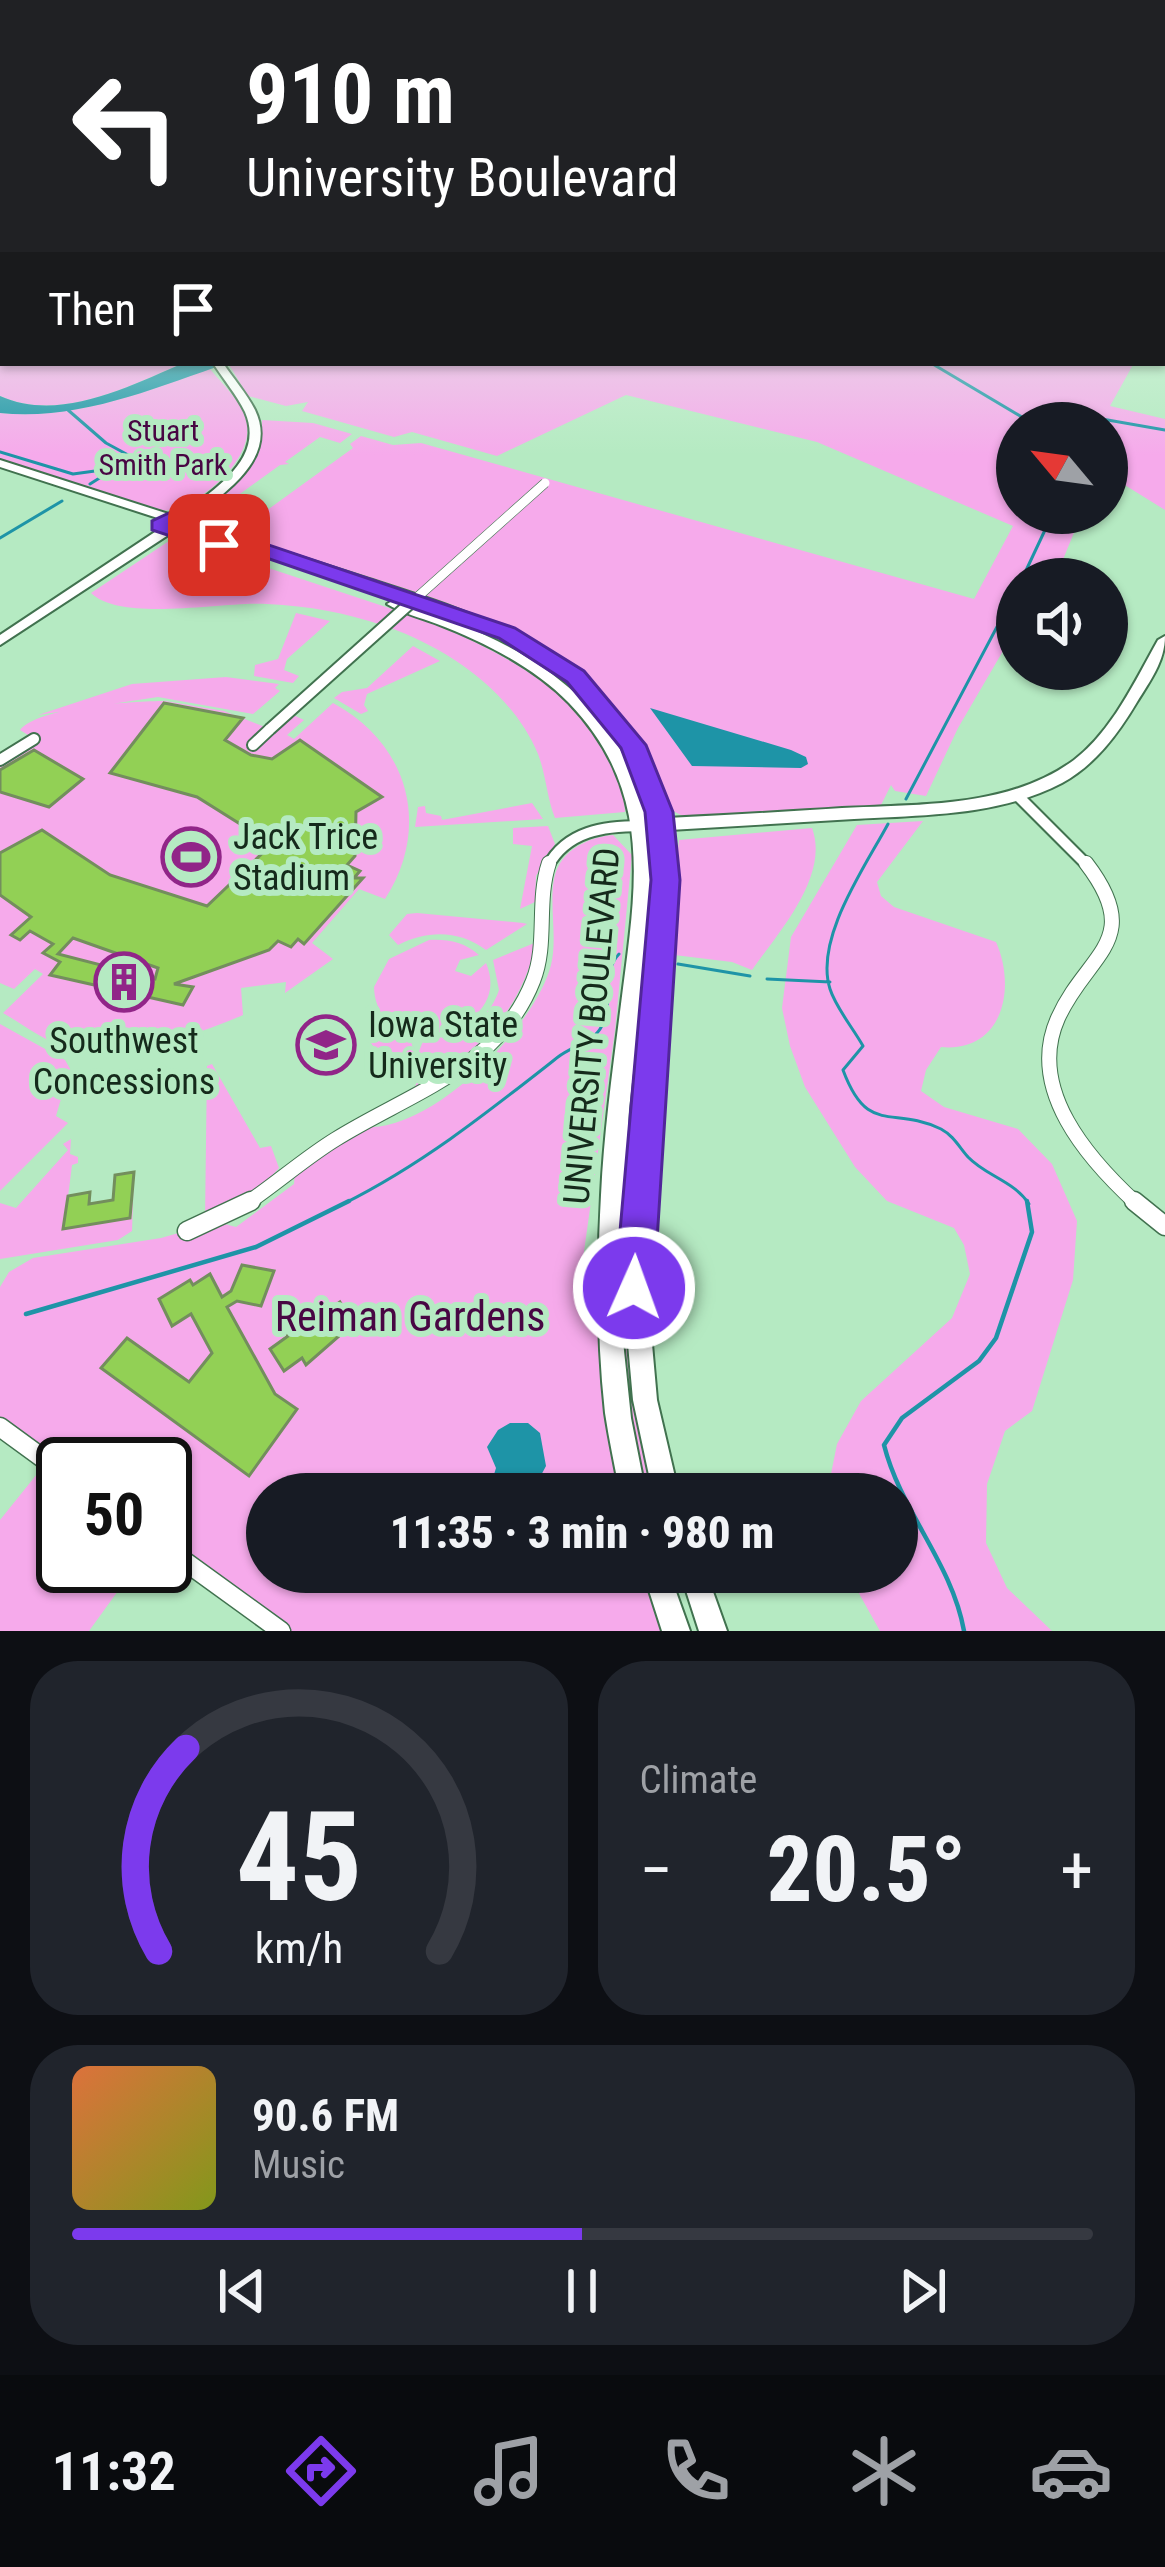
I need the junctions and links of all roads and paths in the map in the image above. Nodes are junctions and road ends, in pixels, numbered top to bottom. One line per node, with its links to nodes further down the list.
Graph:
1 (222, 369): 5 (main road)
2 (0, 463): 5 (main road, UNIVERSITY BOULEVARD)
3 (0, 473): 5 (main road, UNIVERSITY BOULEVARD)
4 (548, 480): 10 (street, bridge)
5 (170, 523): 6 (main road); 13 (main road, UNIVERSITY BOULEVARD)
6 (0, 639)
7 (1165, 640): 8 (main road)
8 (1160, 660): 12 (main road)
9 (34, 739): 11 (street)
10 (253, 745)
11 (0, 760)
12 (1017, 795): 13 (main road); 14 (street)
13 (652, 825): 15 (street); 18 (main road, UNIVERSITY BOULEVARD); 19 (main road, UNIVERSITY BOULEVARD)
14 (1165, 1226)
15 (187, 1231)
16 (0, 1426): 17 (street)
17 (36, 1452)
18 (629, 1473)
19 (661, 1473)
20 (192, 1568): 23 (street)
21 (663, 1593): 24 (main road)
22 (699, 1593): 25 (main road)
23 (268, 1628)
24 (676, 1631)
25 (713, 1631)

